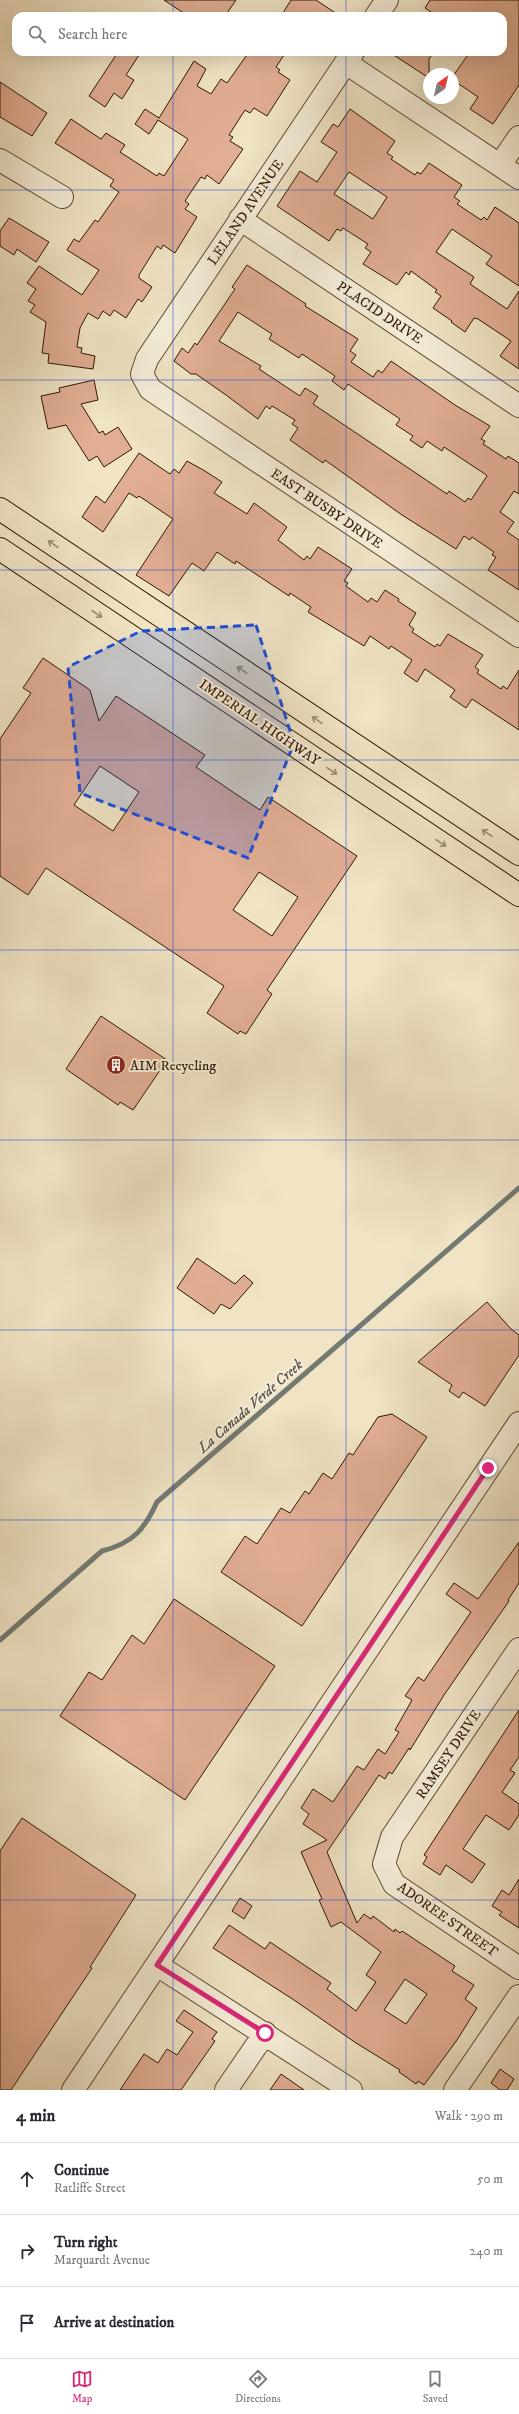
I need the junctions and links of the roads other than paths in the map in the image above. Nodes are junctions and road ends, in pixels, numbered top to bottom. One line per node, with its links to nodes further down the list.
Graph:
1 (387, 0): 2 (street)
2 (379, 12)
3 (350, 57): 6 (street); 9 (street, LELAND AVENUE)
4 (519, 137): 6 (street)
5 (0, 160): 8 (street)
6 (500, 165): 7 (street)
7 (519, 178)
8 (62, 197)
9 (240, 219): 10 (street, LELAND AVENUE); 11 (street, PLACID DRIVE)
10 (142, 374): 14 (street, EAST BUSBY DRIVE)
11 (519, 406)
12 (0, 509): 15 (main road, one-way to 12)
13 (0, 549): 16 (main road, IMPERIAL HIGHWAY, one-way to 16)
14 (519, 636)
15 (519, 854)
16 (519, 895)
17 (519, 1422): 20 (street)
18 (519, 1649): 19 (street, RAMSEY DRIVE)
19 (384, 1864): 21 (street, ADOREE STREET)
20 (157, 1965): 23 (street); 24 (street)
21 (519, 1968)
22 (519, 1996): 27 (street)
23 (265, 2033): 25 (street); 26 (street)
24 (73, 2090)
25 (226, 2090)
26 (351, 2090)
27 (455, 2090)

